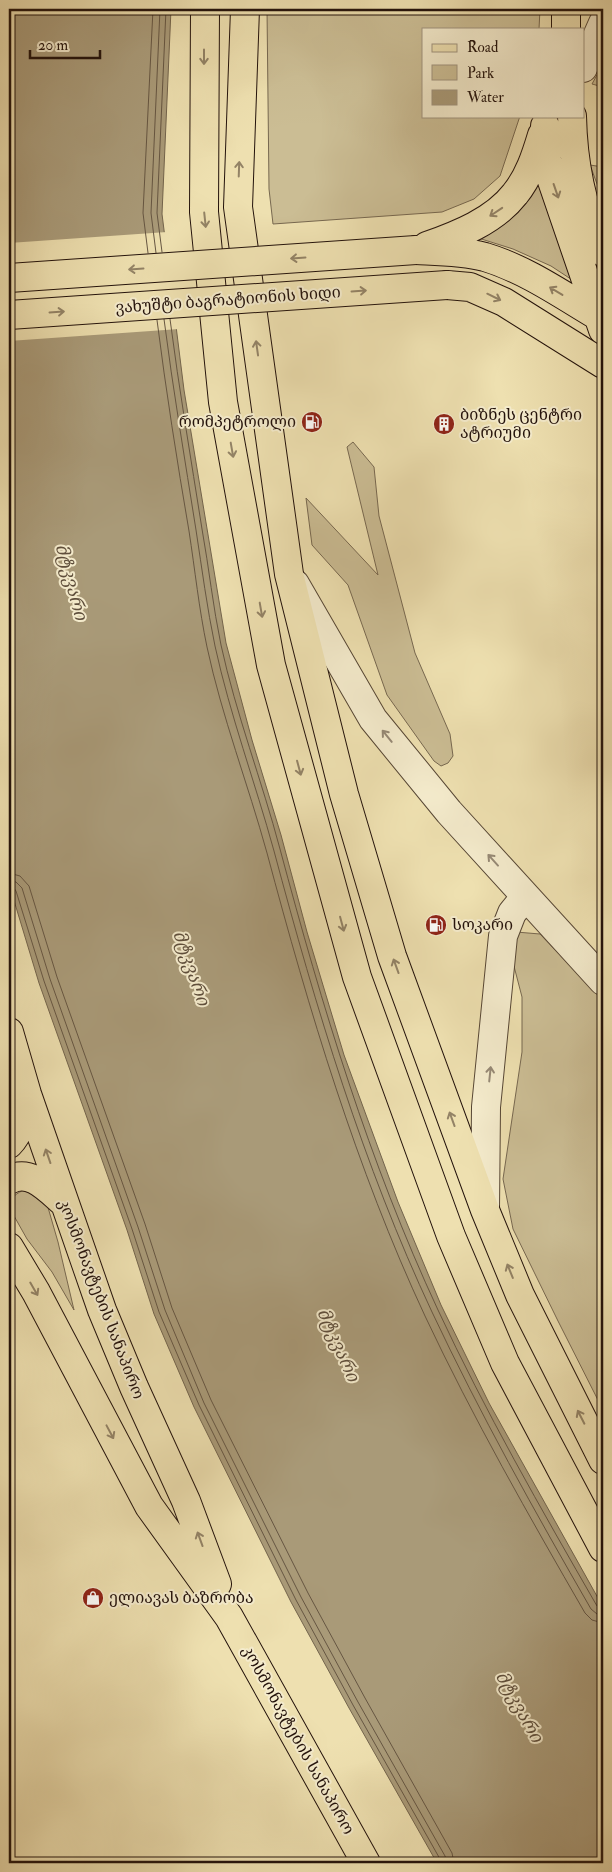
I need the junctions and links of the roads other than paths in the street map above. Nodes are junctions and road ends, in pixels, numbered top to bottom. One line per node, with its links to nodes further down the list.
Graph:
1 (204, 9): 26 (main road, one-way to 26)
2 (245, 9): 15 (main road, one-way to 2)
3 (566, 9): 5 (main road)
4 (603, 23): 6 (street)
5 (566, 28)
6 (584, 66)
7 (572, 118): 10 (main road)
8 (546, 121): 9 (main road, one-way to 9); 13 (main road, one-way to 13)
9 (444, 246): 11 (main road, one-way to 11, bridge); 13 (main road, one-way to 9)
10 (603, 252)
11 (9, 278)
12 (9, 315): 14 (main road, ვახუშტი ბაგრატიონის ხიდი, one-way to 14, bridge)
13 (602, 322)
14 (603, 364)
15 (289, 574): 16 (street, one-way to 15); 23 (main road, one-way to 15)
16 (525, 896): 17 (street); 23 (street, one-way to 16)
17 (603, 981)
18 (9, 1032): 19 (main road, კოსმონავტების სანაპირო)
19 (27, 1094): 20 (main road); 22 (main road, კოსმონავტების სანაპირო, one-way to 19)
20 (9, 1144)
21 (9, 1180): 22 (main road)
22 (63, 1202): 27 (main road, კოსმონავტების სანაპირო, one-way to 22)
23 (485, 1210): 25 (main road, one-way to 23)
24 (9, 1247): 27 (main road, კოსმონავტების სანაპირო, one-way to 27)
25 (603, 1460)
26 (603, 1548)
27 (229, 1617): 28 (main road, კოსმონავტების სანაპირო)
28 (366, 1863)

